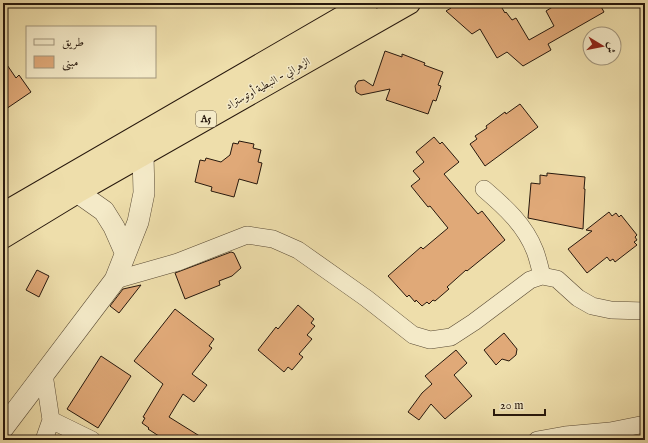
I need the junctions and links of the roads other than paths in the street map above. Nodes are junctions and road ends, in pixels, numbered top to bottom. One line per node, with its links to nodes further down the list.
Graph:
1 (367, 3): 4 (highway, الزهراني - النبطية أوتوستراد / A5)
2 (409, 3): 3 (highway, الزهراني - النبطية أوتوستراد / A5)
3 (376, 11): 5 (highway, الزهراني - النبطية أوتوستراد / A5)
4 (325, 27): 5 (highway); 9 (highway, الزهراني - النبطية أوتوستراد / A5)
5 (336, 46): 6 (highway, الزهراني - النبطية أوتوستراد / A5)
6 (142, 155): 8 (highway, الزهراني - النبطية أوتوستراد / A5); 11 (street)
7 (484, 189): 12 (street)
8 (77, 192): 10 (highway, الزهراني - النبطية أوتوستراد / A5); 11 (street)
9 (3, 214)
10 (3, 237)
11 (125, 252): 13 (street)
12 (542, 276): 13 (street); 14 (street)
13 (115, 280): 15 (street)
14 (645, 311)
15 (44, 374): 16 (street); 18 (street)
16 (51, 420): 19 (street); 20 (street)
17 (645, 424): 21 (street)
18 (3, 428)
19 (44, 440)
20 (92, 440)
21 (537, 440)

